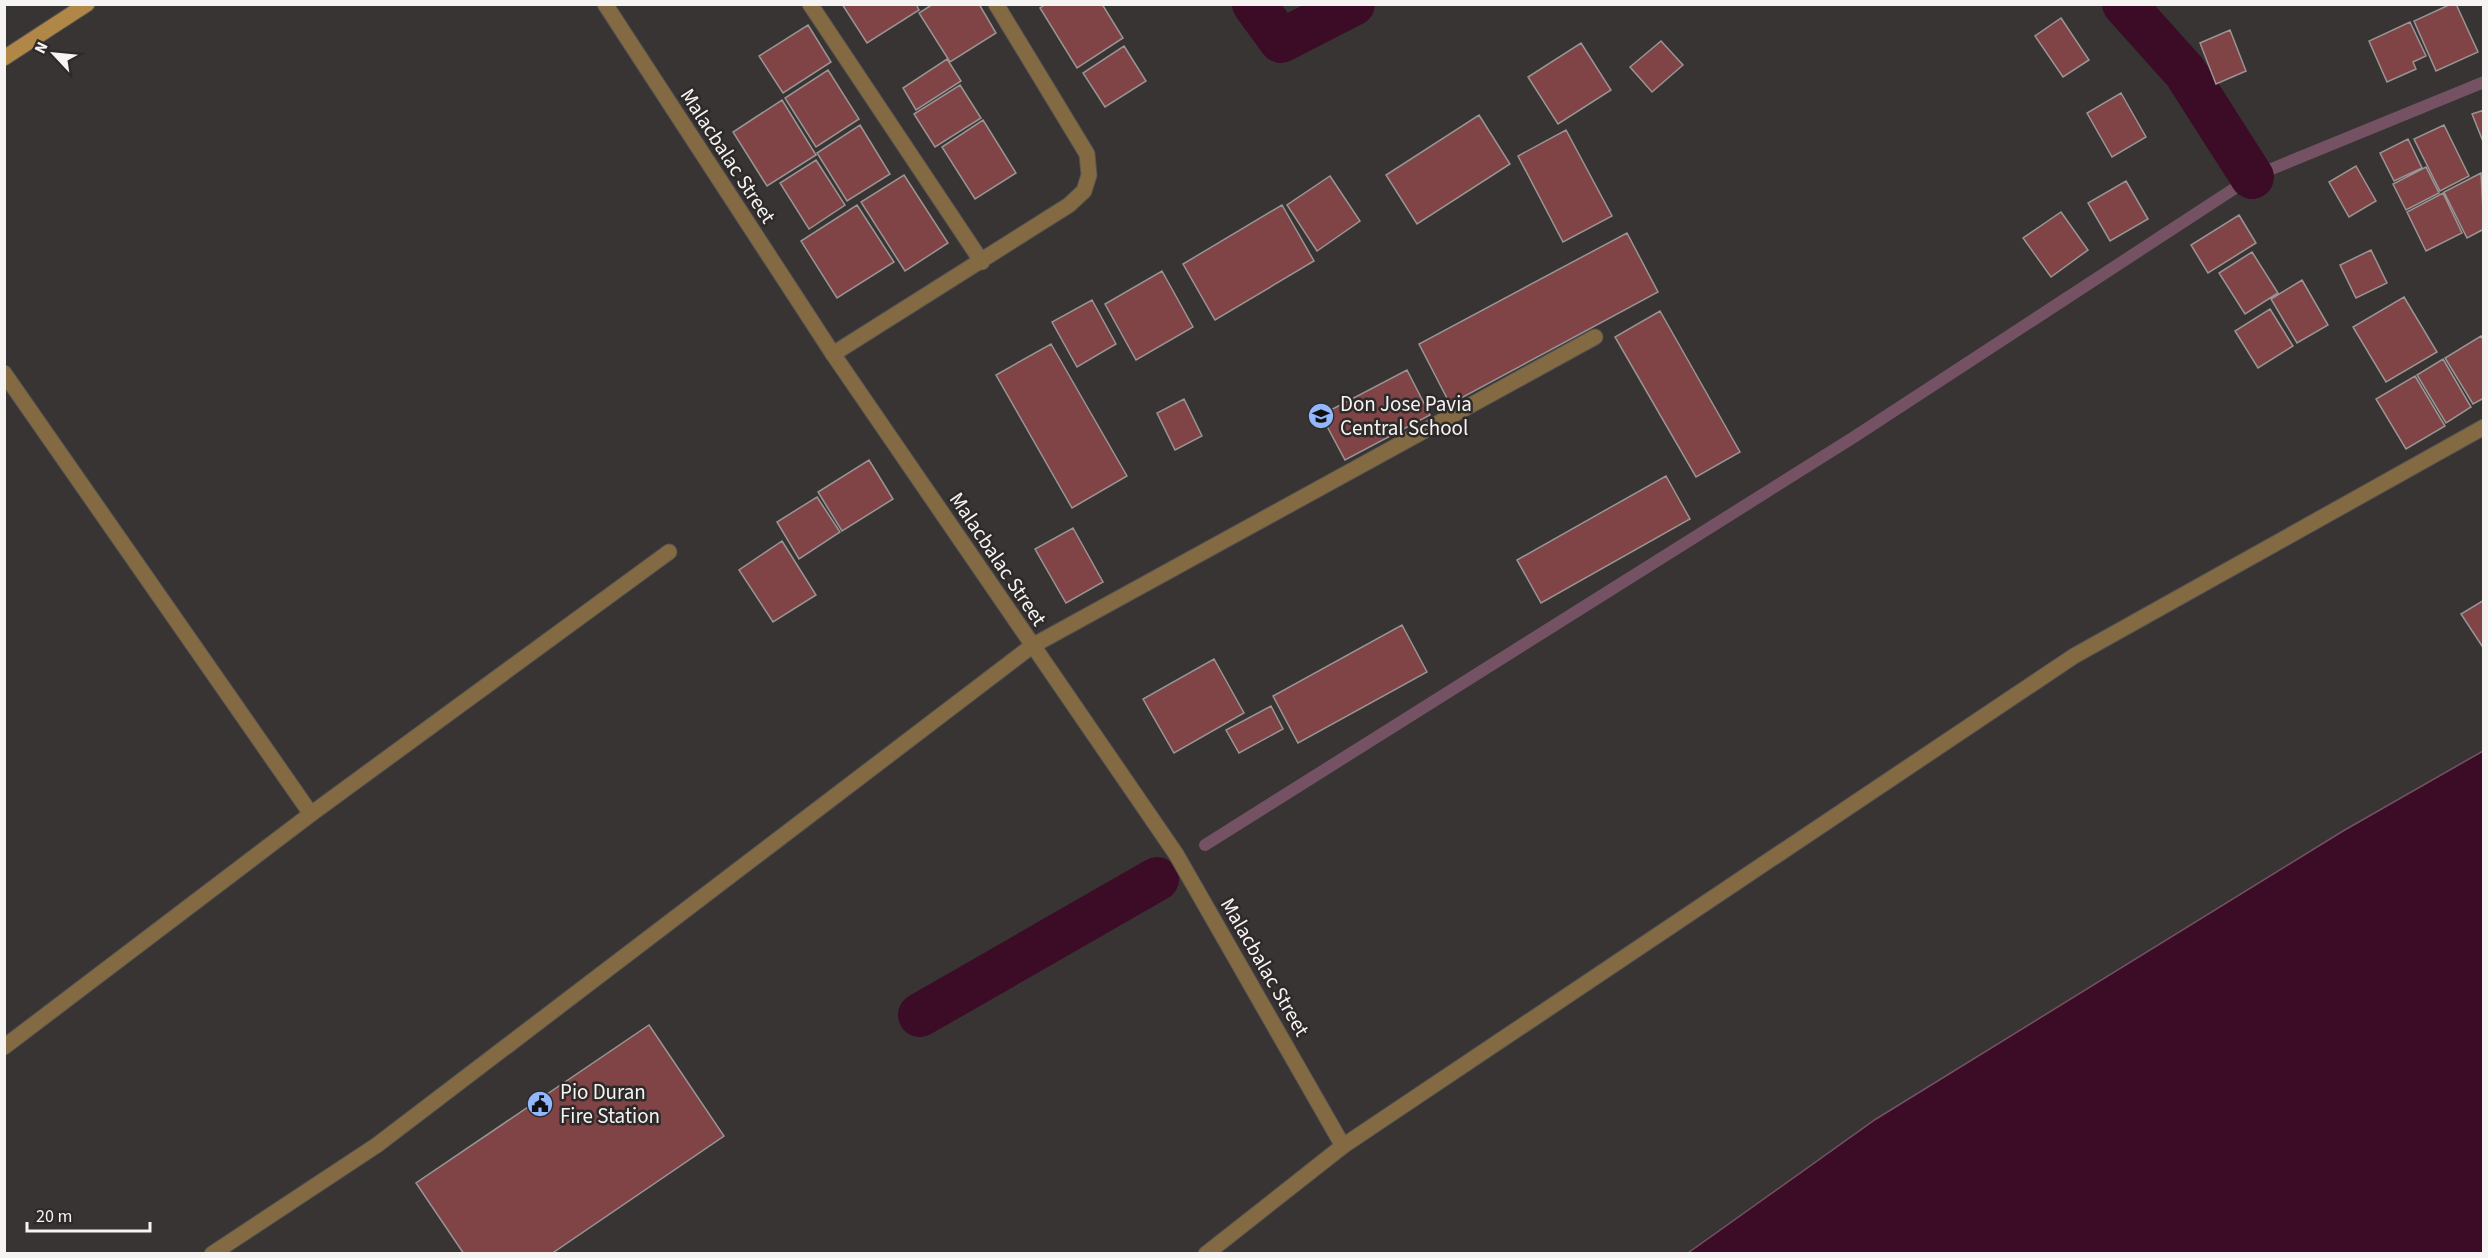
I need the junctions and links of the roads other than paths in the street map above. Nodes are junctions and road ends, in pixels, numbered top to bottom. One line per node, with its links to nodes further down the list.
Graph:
1 (87, 4): 5 (main road)
2 (605, 4): 8 (street, Malacbalac Street)
3 (810, 4): 6 (street)
4 (996, 4): 6 (street)
5 (4, 58)
6 (982, 262): 8 (street)
7 (1595, 337): 12 (street)
8 (833, 354): 12 (street, Malacbalac Street)
9 (4, 373): 13 (street)
10 (2484, 427): 15 (street)
11 (669, 552): 13 (street)
12 (1032, 646): 15 (street, Malacbalac Street); 16 (street)
13 (311, 814): 14 (street)
14 (4, 1047)
15 (1343, 1146): 17 (street)
16 (212, 1254)
17 (1206, 1254)

